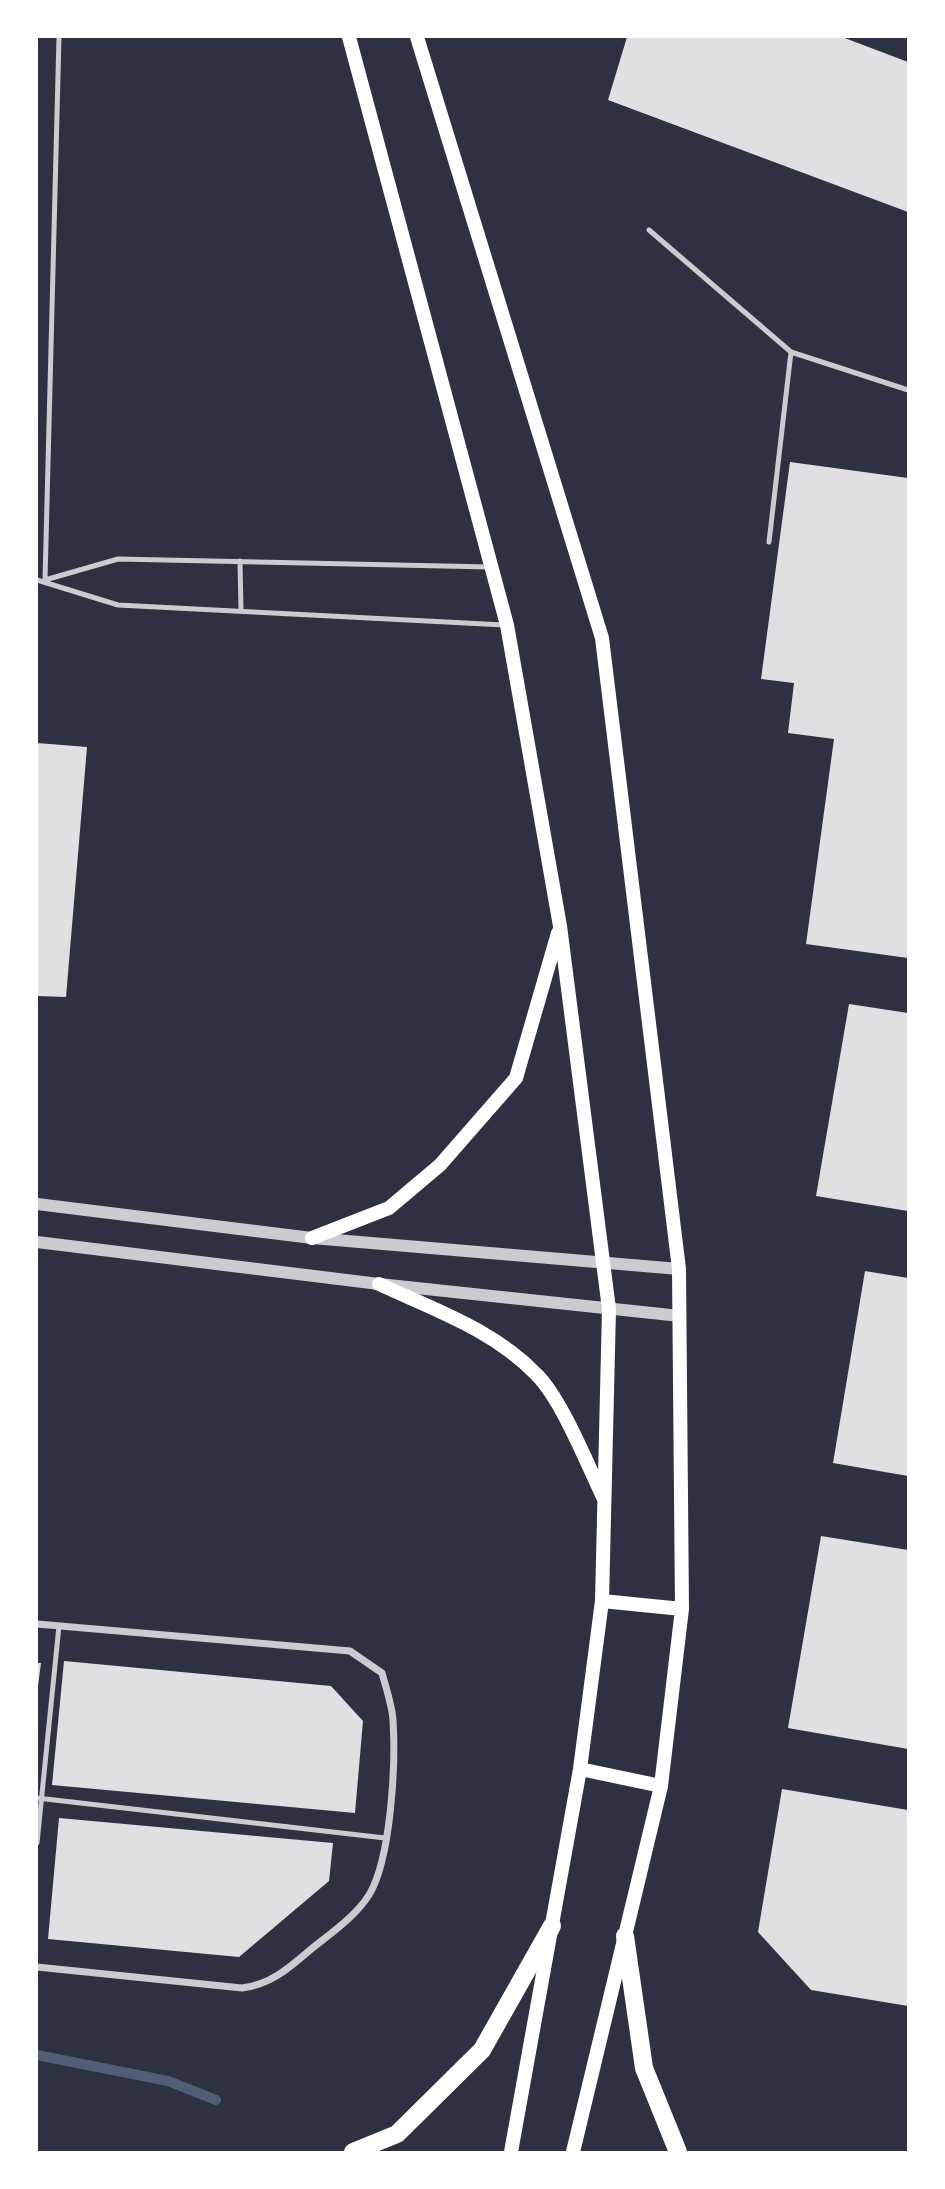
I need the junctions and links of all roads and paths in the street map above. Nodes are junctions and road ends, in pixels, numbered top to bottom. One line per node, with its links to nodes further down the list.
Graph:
1 (59, 37): 11 (lane)
2 (349, 37): 9 (main road)
3 (417, 37): 19 (main road)
4 (649, 229): 5 (lane)
5 (791, 352): 6 (lane); 7 (lane)
6 (908, 390)
7 (769, 542)
8 (240, 561): 9 (lane); 11 (lane); 12 (lane)
9 (493, 567): 13 (main road)
10 (37, 580): 11 (lane)
11 (45, 580): 12 (lane)
12 (241, 611): 13 (lane)
13 (507, 625): 14 (main road)
14 (560, 926): 16 (main road); 18 (main road)
15 (37, 1205): 16 (street)
16 (313, 1238): 18 (street)
17 (37, 1242): 20 (street)
18 (605, 1262): 19 (street); 21 (main road)
19 (679, 1269): 22 (main road)
20 (379, 1284): 21 (street); 23 (main road)
21 (610, 1309): 22 (street); 23 (main road)
22 (680, 1317): 25 (main road)
23 (606, 1503): 24 (main road)
24 (602, 1601): 25 (main road); 28 (main road)
25 (682, 1609): 29 (main road)
26 (37, 1624): 27 (street)
27 (59, 1626): 30 (lane); 31 (street)
28 (580, 1769): 29 (main road); 33 (main road)
29 (661, 1786): 34 (main road)
30 (39, 1798): 31 (lane); 32 (lane)
31 (385, 1838): 35 (street)
32 (37, 1843)
33 (552, 1926): 36 (main road); 37 (main road)
34 (625, 1936): 38 (main road); 39 (main road)
35 (37, 1967)
36 (353, 2152)
37 (511, 2152)
38 (573, 2152)
39 (678, 2152)

